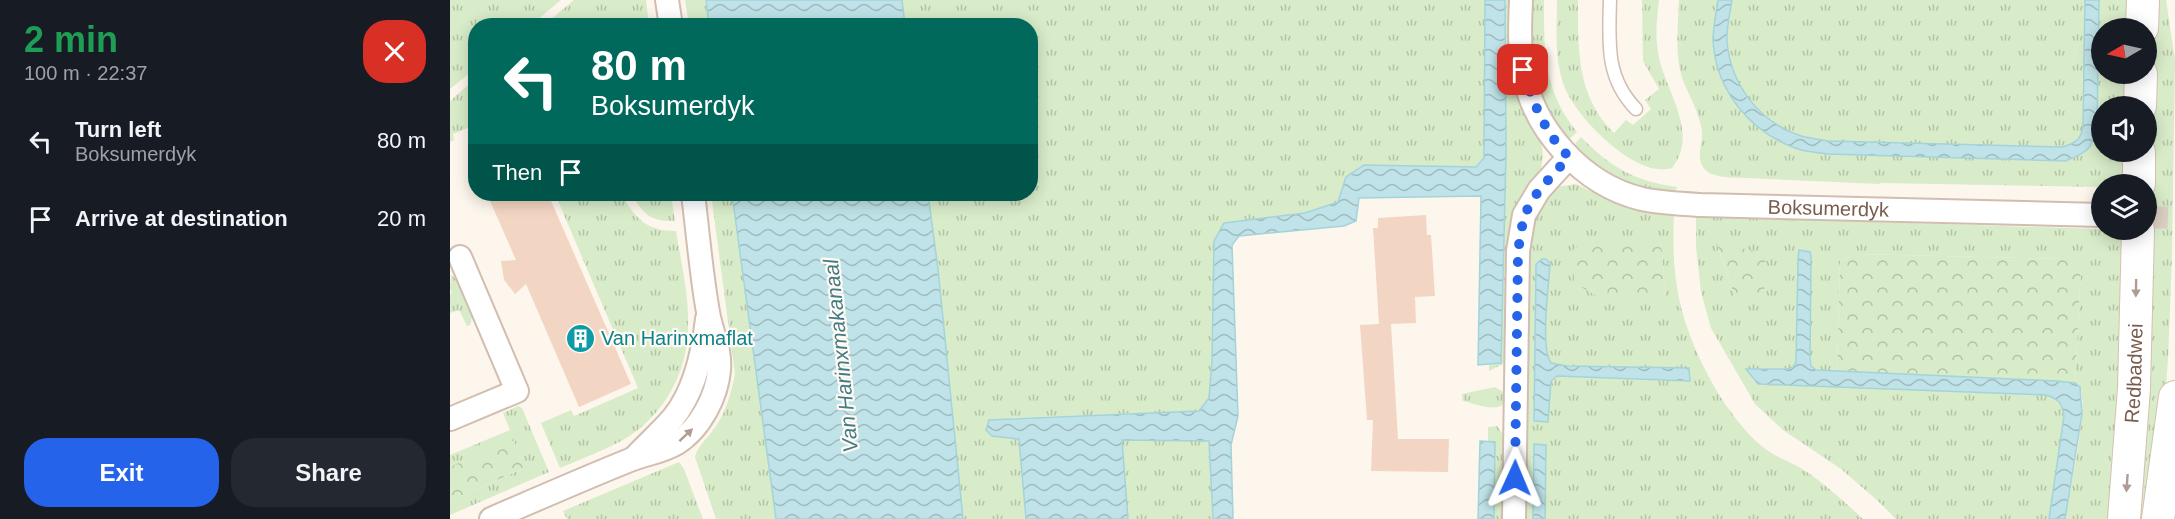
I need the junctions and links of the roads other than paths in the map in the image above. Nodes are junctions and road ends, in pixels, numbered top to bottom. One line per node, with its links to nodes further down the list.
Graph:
1 (668, 0): 5 (street)
2 (1521, 0): 8 (street, Boksumerdyk)
3 (1610, 0): 7 (lane)
4 (2143, 0): 6 (street)
5 (670, 18)
6 (2142, 18)
7 (1636, 109)
8 (1569, 157): 10 (street, Boksumerdyk); 16 (street)
9 (694, 201): 15 (street)
10 (2091, 215)
11 (2138, 240): 17 (street, Redbadwei, one-way to 17)
12 (460, 257): 14 (street)
13 (2175, 397): 18 (street, Redbadwei)
14 (450, 419)
15 (490, 519)
16 (1514, 519)
17 (2124, 519)
18 (2158, 519)

